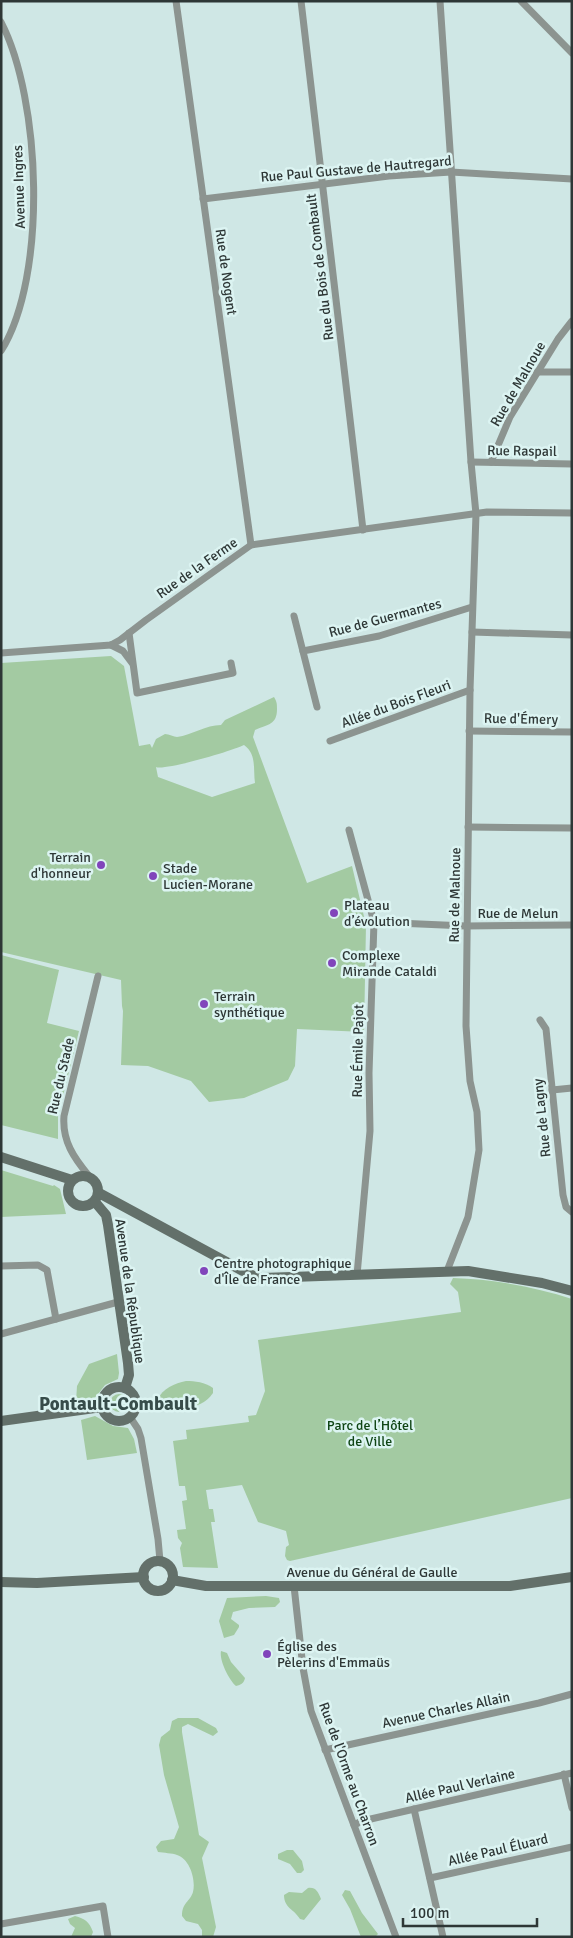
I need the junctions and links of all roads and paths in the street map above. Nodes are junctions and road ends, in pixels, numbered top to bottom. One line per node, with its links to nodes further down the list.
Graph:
1 (176, 1): 10 (street, Rue de Nogent)
2 (302, 1): 9 (street, Rue du Bois de Combault)
3 (440, 1): 7 (street)
4 (521, 1): 6 (street)
5 (1, 22): 12 (street, Avenue Ingres)
6 (572, 53)
7 (451, 172): 8 (street, Rue Paul Gustave de Hautregard); 9 (street, Rue Paul Gustave de Hautregard); 15 (street)
8 (572, 179)
9 (323, 184): 10 (street, Rue Paul Gustave de Hautregard); 20 (street, Rue du Bois de Combault)
10 (203, 199): 21 (street, Rue de Nogent)
11 (572, 321): 13 (street, Rue de Malnoue)
12 (1, 351)
13 (537, 372): 14 (street); 16 (street, Rue de Malnoue)
14 (572, 372)
15 (471, 462): 16 (street, Rue Raspail); 19 (street)
16 (491, 462): 17 (street, Rue Raspail)
17 (572, 464)
18 (572, 513): 19 (street, Rue de la Ferme)
19 (476, 514): 20 (street, Rue de la Ferme); 22 (street, Rue de Malnoue)
20 (363, 530): 21 (street, Rue de la Ferme)
21 (251, 545): 25 (street, Rue de la Ferme)
22 (472, 607): 24 (street, Rue de Malnoue); 28 (street, Rue de Guermantes)
23 (294, 616): 28 (street)
24 (472, 632): 26 (street); 32 (street, Rue de Malnoue)
25 (129, 633): 27 (street, Rue de la Ferme); 30 (street)
26 (572, 635)
27 (111, 645): 29 (street, Rue de la Ferme); 30 (street)
28 (303, 651): 33 (street)
29 (1, 653)
30 (132, 663): 31 (street)
31 (231, 663)
32 (470, 690): 34 (street, Rue de Malnoue); 36 (street, Allée du Bois Fleuri)
33 (317, 707)
34 (469, 731): 35 (street, Rue d'Émery); 37 (street, Rue de Malnoue)
35 (572, 732)
36 (330, 741)
37 (468, 826): 38 (street); 42 (street, Rue de Malnoue)
38 (572, 828)
39 (350, 830): 40 (street, Rue Émile Pajot)
40 (374, 922): 42 (street, Rue de Melun); 55 (street, Rue Émile Pajot)
41 (572, 925): 42 (street, Rue de Melun)
42 (466, 926): 54 (street, Rue de Malnoue)
43 (98, 976): 49 (street, Rue du Stade)
44 (540, 1020): 46 (street, Rue de Lagny)
45 (572, 1088): 46 (street)
46 (552, 1090): 52 (street, Rue de Lagny)
47 (1, 1157): 50 (street)
48 (1, 1163): 50 (street)
49 (89, 1176): 50 (street); 51 (street)
50 (70, 1184): 51 (street)
51 (97, 1197): 55 (street, Avenue de la République); 57 (street, Avenue de la République)
52 (572, 1212)
53 (1, 1266): 58 (street)
54 (447, 1271): 55 (street, Avenue de la République); 56 (street, Avenue de la République)
55 (357, 1275)
56 (572, 1291)
57 (118, 1302): 58 (street); 60 (street, Avenue de la République)
58 (56, 1319): 59 (street)
59 (1, 1334)
60 (125, 1388): 61 (street); 62 (street)
61 (102, 1407): 62 (street); 63 (street)
62 (130, 1417): 64 (street)
63 (1, 1420)
64 (160, 1561): 66 (street); 67 (street)
65 (572, 1576): 69 (street, Avenue du Général de Gaulle)
66 (144, 1577): 67 (street); 68 (street)
67 (172, 1580): 69 (street, Avenue du Général de Gaulle)
68 (1, 1582)
69 (294, 1586): 71 (street, Rue de l'Orme au Charron)
70 (572, 1694): 71 (street, Avenue Charles Allain)
71 (325, 1750): 76 (street, Rue de l'Orme au Charron)
72 (572, 1773): 73 (street, Allée Paul Verlaine)
73 (564, 1774): 74 (street); 75 (street, Allée Paul Verlaine)
74 (572, 1808)
75 (414, 1810): 76 (street, Allée Paul Verlaine); 78 (street)
76 (354, 1825): 81 (street, Rue de l'Orme au Charron)
77 (572, 1847): 78 (street, Allée Paul Éluard)
78 (430, 1878): 82 (street)
79 (1, 1924): 80 (street)
80 (108, 1937)
81 (396, 1937)
82 (443, 1937)

